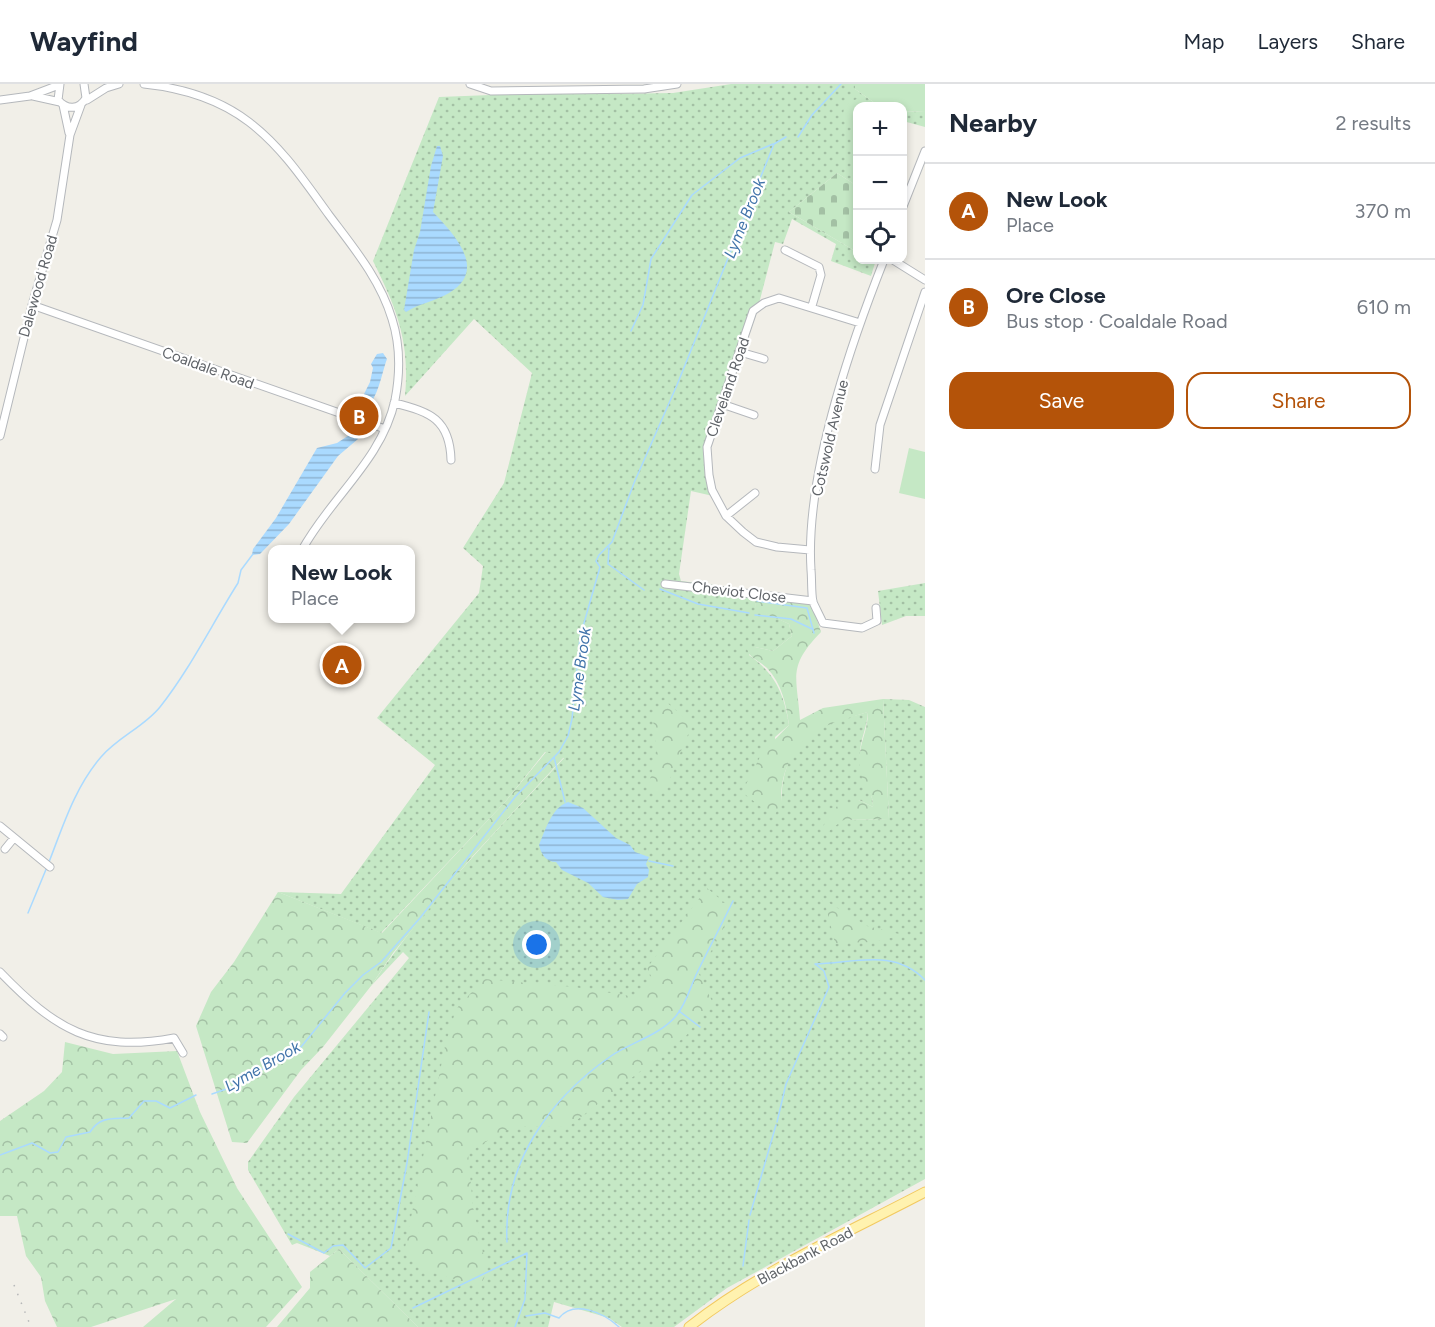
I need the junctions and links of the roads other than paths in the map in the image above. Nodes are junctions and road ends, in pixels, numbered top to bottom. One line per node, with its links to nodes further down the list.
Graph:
1 (84, 84): 11 (street)
2 (119, 84): 11 (street)
3 (144, 84): 25 (street)
4 (470, 84): 7 (street)
5 (677, 84): 7 (street)
6 (59, 85): 8 (street); 10 (street, Dalewood Road)
7 (554, 87)
8 (30, 96): 9 (street); 10 (street)
9 (0, 100)
10 (62, 104): 11 (street); 12 (street, Dalewood Road)
11 (82, 104): 12 (street, Dalewood Road)
12 (70, 135): 20 (street, Dalewood Road)
13 (925, 151): 14 (street)
14 (907, 198)
15 (785, 250): 21 (street)
16 (883, 264): 22 (street, Cotswold Avenue)
17 (899, 264): 18 (street)
18 (925, 280)
19 (925, 292): 31 (street)
20 (32, 305): 28 (street, Coaldale Road); 29 (street, Dalewood Road)
21 (812, 306): 22 (street, Cleveland Road); 23 (street, Cleveland Road)
22 (861, 323): 35 (street, Cotswold Avenue)
23 (740, 352): 24 (street); 26 (street, Cleveland Road)
24 (764, 359)
25 (394, 403): 28 (street); 30 (street)
26 (722, 404): 27 (street); 33 (street, Cleveland Road)
27 (754, 415)
28 (385, 429): 34 (street)
29 (0, 436)
30 (451, 460)
31 (875, 469)
32 (755, 493): 33 (street)
33 (726, 516): 35 (street, Cleveland Road)
34 (305, 545)
35 (810, 550): 37 (street, Cotswold Avenue)
36 (665, 584): 37 (street, Cheviot Close)
37 (813, 601): 38 (street)
38 (876, 608)
39 (0, 826): 40 (street)
40 (14, 838): 41 (street); 42 (street)
41 (5, 849)
42 (50, 867)
43 (0, 972): 44 (street)
44 (183, 1053)
45 (925, 1192): 46 (main road, Blackbank Road)
46 (689, 1327)

